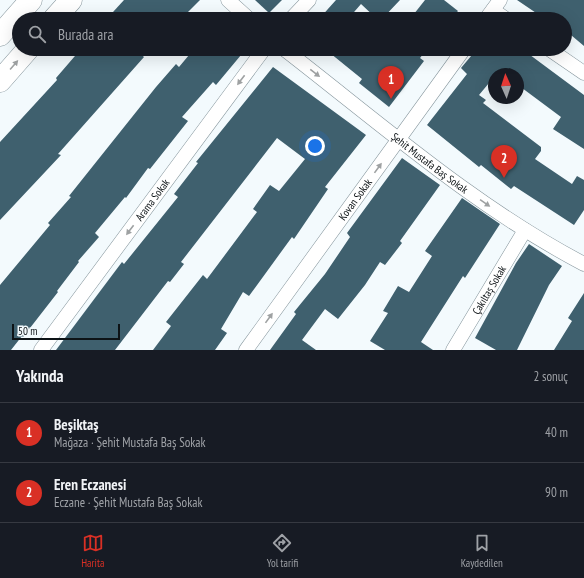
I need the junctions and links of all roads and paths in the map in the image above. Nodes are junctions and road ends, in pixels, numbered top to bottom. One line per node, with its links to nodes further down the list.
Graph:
1 (31, 0): 5 (highway)
2 (71, 0): 6 (highway)
3 (228, 0): 7 (street)
4 (309, 0): 8 (street)
5 (20, 12)
6 (60, 12)
7 (241, 12)
8 (298, 12)
9 (12, 21): 10 (highway)
10 (0, 35)
11 (22, 56): 17 (highway, one-way to 11)
12 (259, 56): 21 (street, Arama Sokak, one-way to 21)
13 (293, 56): 18 (street, Şehit Mustafa Baş Sokak, one-way to 18)
14 (459, 56): 18 (street, Kovan Sokak)
15 (559, 56): 16 (street)
16 (584, 73)
17 (0, 81)
18 (399, 138): 19 (street, Şehit Mustafa Baş Sokak, one-way to 19); 22 (street, Kovan Sokak, one-way to 18)
19 (525, 230): 20 (street, Şehit Mustafa Baş Sokak); 23 (street, Çakıltaş Sokak)
20 (584, 264)
21 (41, 350)
22 (246, 350)
23 (453, 350)

